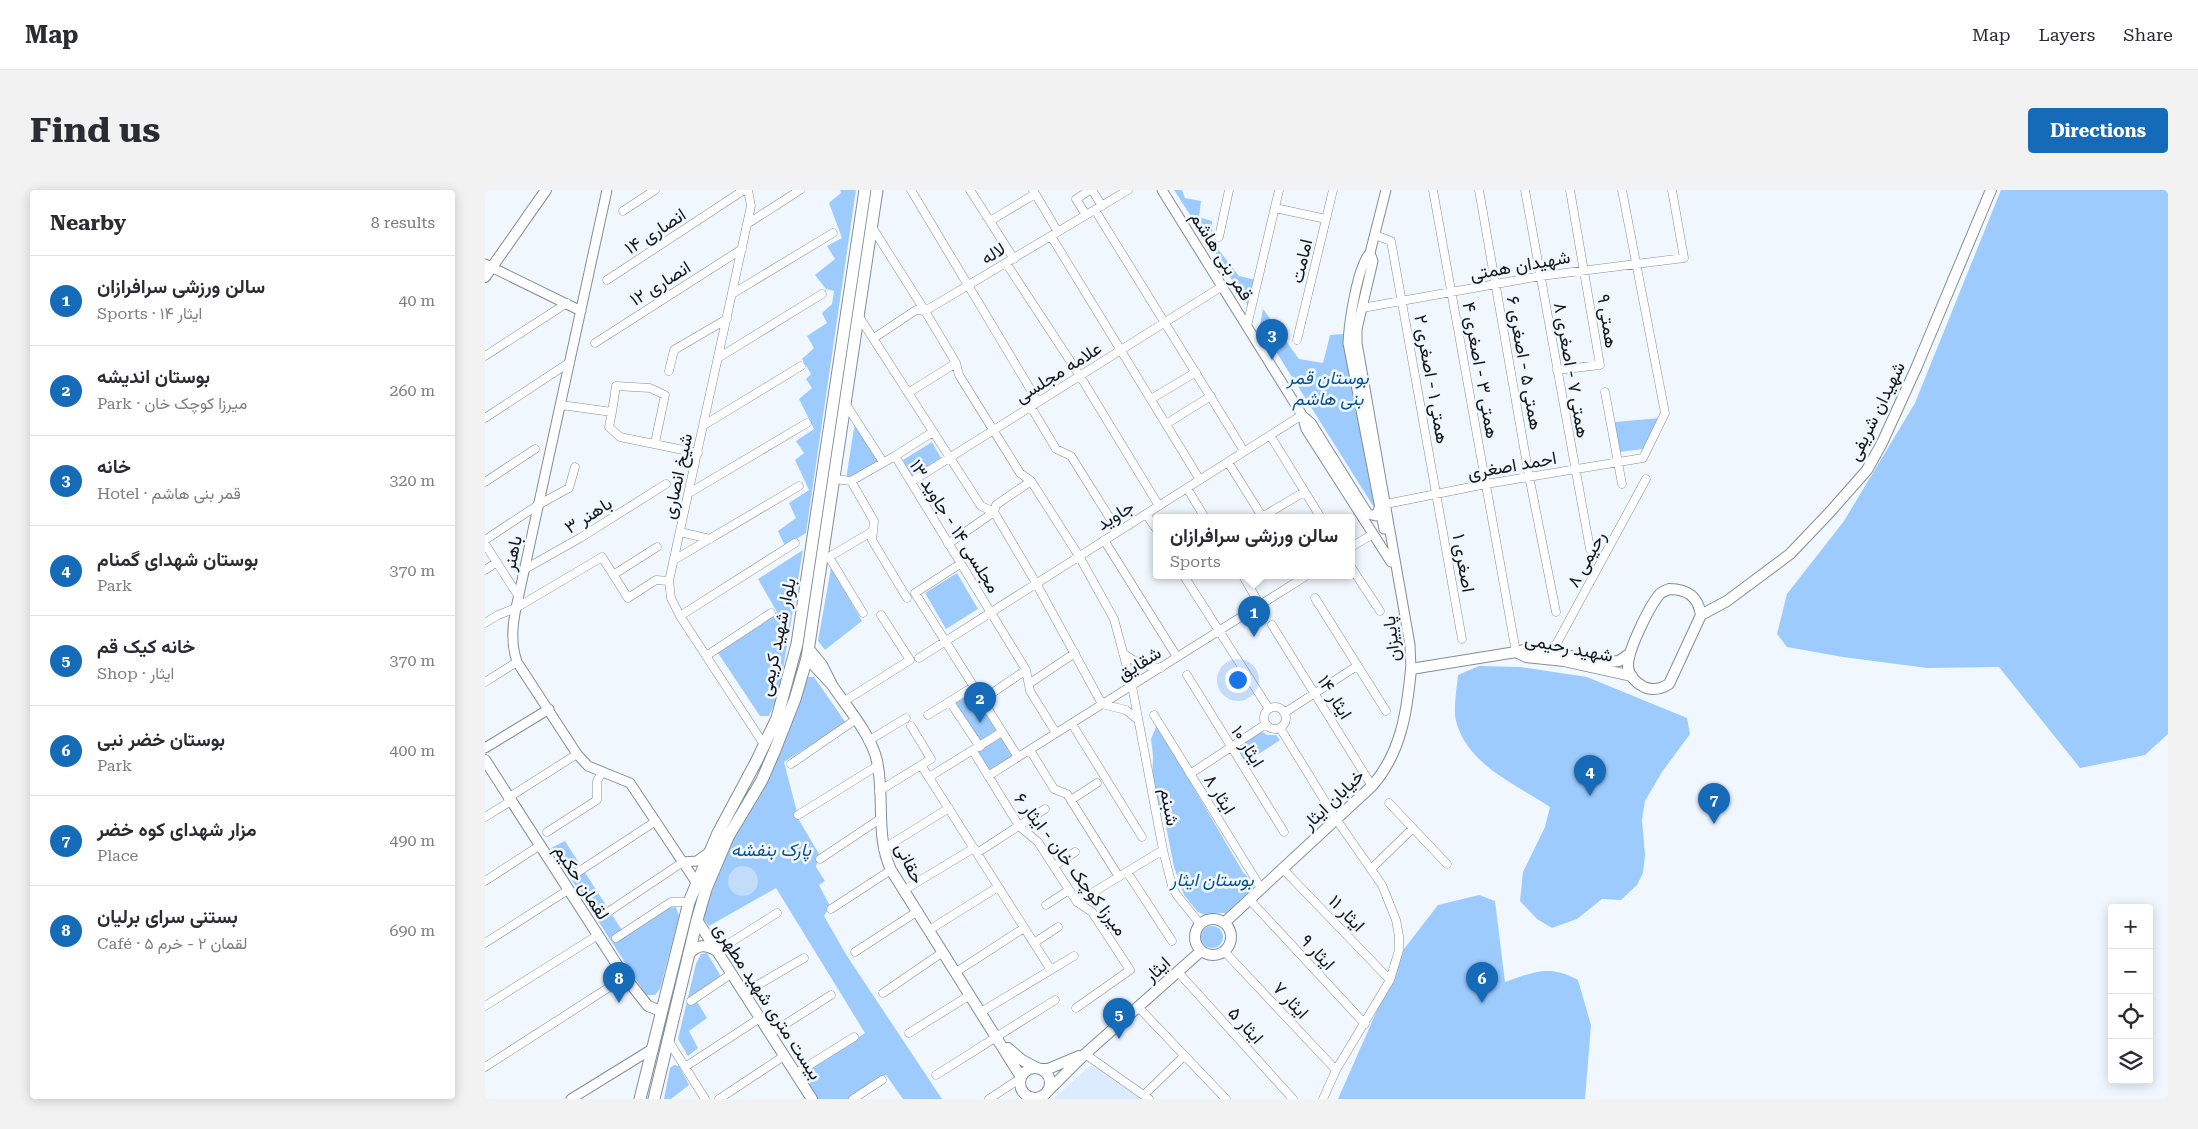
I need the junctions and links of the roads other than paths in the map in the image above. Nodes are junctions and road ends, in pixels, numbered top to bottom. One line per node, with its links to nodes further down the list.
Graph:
1 (546, 190): 43 (main road)
2 (607, 190): 57 (street, باهنر)
3 (655, 190): 29 (street)
4 (744, 190): 47 (street, انصاری ۱۴)
5 (748, 190): 33 (street, شیخ انصاری)
6 (800, 190): 33 (street)
7 (865, 190): 176 (main road, بلوار شهید کریمی)
8 (877, 190): 34 (main road, بلوار شهید کریمی)
9 (923, 190): 25 (street)
10 (970, 190): 32 (street)
11 (1091, 190): 27 (street); 30 (street)
12 (1128, 190): 27 (street, لاله)
13 (1162, 190): 50 (street, قمر بنی هاشم)
14 (1229, 190): 38 (street)
15 (1279, 190): 28 (street)
16 (1333, 190): 31 (street, امامت)
17 (1386, 190): 37 (street, پاییزان)
18 (1433, 190): 51 (street, همتی ۳ - اصغری ۴)
19 (1479, 190): 48 (street, همتی ۵ - اصغری ۶)
20 (1525, 190): 45 (street, همتی ۷ - اصغری ۸)
21 (1570, 190): 44 (street)
22 (1622, 190): 42 (street)
23 (1672, 190): 42 (street, شهیدان همتی)
24 (1991, 190): 169 (main road, شهیدان شریفی)
25 (913, 192): 49 (street)
26 (1034, 192): 32 (street); 36 (street)
27 (1098, 208): 30 (street, لاله); 61 (street)
28 (1275, 208): 31 (street); 62 (street)
29 (623, 211)
30 (1086, 215): 36 (street, لاله)
31 (1326, 218): 64 (street, امامت)
32 (990, 221): 40 (street)
33 (747, 224): 39 (street, شیخ انصاری)
34 (871, 227): 58 (street, شبنم); 59 (main road, بلوار شهید کریمی)
35 (833, 233): 52 (street)
36 (1055, 234): 40 (street, لاله); 66 (street)
37 (1375, 235): 54 (street, همتی ۱ - اصغری ۲); 56 (street, پاییزان)
38 (1219, 237)
39 (741, 249): 52 (street, شیخ انصاری); 65 (street, انصاری ۱۲)
40 (1014, 259): 41 (street, لاله)
41 (1006, 263): 49 (street, لاله); 75 (street)
42 (1636, 263): 44 (street, شهیدان همتی); 101 (street, احمد اصغری)
43 (488, 266): 46 (main road); 55 (street)
44 (1584, 269): 45 (street, شهیدان همتی); 72 (street, همتی ۹)
45 (1541, 276): 48 (street, شهیدان همتی); 72 (street, همتی ۷ - اصغری ۸)
46 (485, 277)
47 (607, 280)
48 (1496, 285): 51 (street, شهیدان همتی); 104 (street, همتی ۵ - اصغری ۶)
49 (968, 286): 58 (street, لاله); 80 (street)
50 (1221, 287): 61 (street, علامه مجلسی); 62 (street, قمر بنی هاشم)
51 (1452, 292): 54 (street, شهیدان همتی); 113 (street, همتی ۳ - اصغری ۴)
52 (732, 294): 60 (street, شیخ انصاری)
53 (822, 294): 68 (street)
54 (1403, 300): 56 (street, شهیدان همتی); 119 (street, همتی ۱ - اصغری ۲)
55 (567, 303): 57 (street); 67 (street)
56 (1357, 306): 121 (street, پاییزان)
57 (581, 311): 69 (street, باهنر)
58 (925, 311): 63 (street, لاله); 70 (street, شبنم)
59 (858, 315): 63 (street); 81 (main road, بلوار شهید کریمی)
60 (727, 319): 68 (street, شیخ انصاری); 73 (street)
61 (1165, 322): 66 (street, علامه مجلسی); 74 (street)
62 (1247, 326): 85 (street, قمر بنی هاشم)
63 (874, 338): 77 (street)
64 (1297, 340)
65 (595, 342)
66 (1122, 350): 75 (street, علامه مجلسی); 79 (street)
67 (485, 356)
68 (718, 358): 87 (street, شیخ انصاری)
69 (571, 362): 82 (street, باهنر); 86 (street)
70 (955, 364): 77 (street); 90 (street, شبنم)
71 (801, 366): 87 (street)
72 (1557, 370): 103 (street, همتی ۷ - اصغری ۸)
73 (669, 371)
74 (1196, 372): 78 (street); 79 (street)
75 (1080, 376): 80 (street, علامه مجلسی); 122 (street)
76 (1605, 392): 101 (street)
77 (908, 393): 91 (street)
78 (1211, 396): 89 (street); 95 (street)
79 (1151, 399): 89 (street)
80 (1038, 402): 83 (street, علامه مجلسی)
81 (845, 403): 99 (street); 105 (main road, بلوار شهید کریمی)
82 (561, 405): 84 (street); 120 (street, باهنر)
83 (1031, 407): 90 (street, علامه مجلسی); 131 (street)
84 (612, 412): 93 (street); 93 (street)
85 (1302, 415): 92 (street, جاوید); 121 (street, قمر بنی هاشم); 133 (street, قمر بنی هاشم)
86 (485, 418)
87 (704, 424): 96 (street, شیخ انصاری)
88 (807, 424): 118 (street)
89 (1166, 424): 107 (street)
90 (994, 430): 98 (street, علامه مجلسی); 109 (street, شبنم)
91 (933, 432): 97 (street); 98 (street)
92 (1270, 435): 95 (street, جاوید); 117 (street)
93 (655, 443): 96 (street)
94 (535, 449): 110 (street)
95 (1244, 451): 100 (street, جاوید)
96 (698, 452): 118 (street, شیخ انصاری)
97 (895, 456): 99 (street); 111 (street, مجلسی ۱۴ - جاوید ۱۳)
98 (950, 458): 111 (street, علامه مجلسی); 123 (street)
99 (883, 462): 106 (street)
100 (1228, 462): 107 (street, جاوید); 126 (street)
101 (1618, 463): 103 (street, احمد اصغری); 114 (street)
102 (575, 467): 120 (street)
103 (1575, 469): 104 (street, احمد اصغری); 142 (street, همتی ۷ - اصغری ۸)
104 (1529, 476): 113 (street, احمد اصغری); 165 (street, همتی ۵ - اصغری ۶)
105 (834, 479): 106 (street); 144 (main road, بلوار شهید کریمی)
106 (851, 480): 130 (street)
107 (1200, 480): 116 (street, جاوید)
108 (1646, 480): 178 (street, رحیمی ۸)
109 (1031, 481): 123 (street); 143 (street, شبنم)
110 (485, 482)
111 (911, 482): 139 (street, مجلسی ۱۴ - جاوید ۱۳)
112 (666, 484): 150 (street, باهنر ۳)
113 (1486, 484): 119 (street, احمد اصغری); 177 (street, همتی ۳ - اصغری ۴)
114 (1622, 484)
115 (799, 486): 134 (street)
116 (1187, 488): 122 (street, جاوید); 125 (street)
117 (1304, 492): 127 (street); 128 (street)
118 (689, 493): 132 (street, شیخ انصاری)
119 (1436, 494): 121 (street, احمد اصغری); 174 (street, اصغری ۱)
120 (538, 505): 135 (street); 150 (street, باهنر)
121 (1383, 505): 147 (street, پاییزان); 189 (street, پاییزان)
122 (1159, 506): 124 (street, جاوید)
123 (995, 512): 139 (street); 157 (street)
124 (1146, 514): 129 (street); 131 (street, جاوید)
125 (1203, 514)
126 (1260, 514)
127 (1269, 514)
128 (1318, 514)
129 (1153, 524)
130 (873, 531): 144 (street); 159 (street)
131 (1118, 531): 136 (street, جاوید)
132 (680, 532): 134 (street); 145 (street, شیخ انصاری)
133 (1373, 534): 140 (street); 147 (street, قمر بنی هاشم)
134 (710, 539): 145 (street)
135 (485, 540)
136 (1104, 540): 143 (street, جاوید); 184 (street)
137 (795, 543): 170 (street)
138 (485, 544): 146 (street)
139 (947, 544): 148 (street, مجلسی ۱۴ - جاوید ۱۳)
140 (1355, 545)
141 (657, 547): 152 (street)
142 (1590, 549)
143 (1079, 556): 157 (street, جاوید); 180 (street, شبنم)
144 (825, 557): 167 (street); 181 (main road, بلوار شهید کریمی)
145 (674, 560): 156 (street, شیخ انصاری)
146 (497, 562): 149 (street); 158 (street)
147 (1391, 562): 189 (street, پاییزان)
148 (960, 564): 164 (street, مجلسی ۱۴ - جاوید ۱۳); 175 (street)
149 (485, 570)
150 (525, 570): 158 (street, باهنر)
151 (1355, 573): 163 (street)
152 (613, 575): 156 (street); 162 (street)
153 (1186, 579): 173 (street)
154 (1245, 579): 161 (street)
155 (1299, 579): 161 (street, شقایق)
156 (669, 581): 170 (street, شیخ انصاری)
157 (1036, 583): 164 (street, جاوید); 179 (street)
158 (519, 597): 162 (street, باهنر)
159 (907, 598)
160 (1315, 598): 187 (street)
161 (1260, 605): 173 (street, شقایق)
162 (516, 608): 171 (street); 186 (street, باهنر)
163 (1379, 611)
164 (991, 612): 175 (street, جاوید); 190 (street, مجلسی ۱۴ - جاوید ۱۳)
165 (1556, 612)
166 (771, 613): 183 (street)
167 (863, 613)
168 (881, 615): 199 (street)
169 (1701, 615): 182 (main road); 192 (main road)
170 (681, 616): 183 (street, شیخ انصاری)
171 (485, 623)
172 (1272, 625): 197 (street, ایثار ۱۴)
173 (1219, 631): 184 (street, شقایق); 203 (street)
174 (1462, 639)
175 (945, 641): 185 (street, جاوید); 195 (street)
176 (796, 649): 181 (main road); 218 (main road, بلوار شهید کریمی)
177 (1516, 652): 178 (main road); 189 (main road, شهید رحیمی); 192 (main road, شهید رحیمی)
178 (1552, 652): 182 (main road)
179 (1075, 653): 194 (street); 201 (street)
180 (1123, 653): 188 (street); 196 (street, شبنم)
181 (808, 654): 199 (main road, حقانی); 282 (main road, بلوار شهید کریمی)
182 (1629, 654): 192 (main road)
183 (706, 656): 218 (street, شیخ انصاری)
184 (1177, 657): 188 (street, شقایق)
185 (919, 658)
186 (517, 662): 193 (street); 202 (street, باهنر)
187 (1357, 666): 197 (street); 204 (street)
188 (1161, 668): 196 (street, شقایق)
189 (1411, 669): 234 (main road, خیابان ایثار)
190 (1026, 670): 194 (street, مجلسی ۱۴ - جاوید ۱۳); 198 (street)
191 (1187, 676): 219 (street, ایثار ۱۰)
192 (1632, 676)
193 (485, 682)
194 (1030, 683): 216 (street, مجلسی ۱۴ - جاوید ۱۳)
195 (973, 686): 198 (street); 200 (street)
196 (1131, 686): 201 (street, شقایق); 210 (street, شبنم)
197 (1315, 693): 205 (street); 234 (street, ایثار ۱۴)
198 (982, 700): 215 (street)
199 (843, 702): 209 (main road, حقانی)
200 (950, 702): 206 (street); 221 (street, میرزا کوچک خان - ایثار ۶)
201 (1102, 704): 210 (street); 211 (street, شقایق)
202 (549, 709): 220 (street); 223 (street, باهنر)
203 (1269, 709): 205 (street); 212 (street)
204 (1386, 711)
205 (1284, 713): 214 (street)
206 (929, 715)
207 (1154, 715): 230 (street, ایثار ۸)
208 (906, 718): 217 (street)
209 (855, 720): 217 (main road, حقانی); 226 (street)
210 (1139, 721): 253 (street, شبنم)
211 (1072, 724): 216 (street, شقایق); 250 (street)
212 (1266, 724): 214 (street); 219 (street)
213 (911, 726): 227 (street)
214 (1280, 728): 243 (street)
215 (1002, 732): 221 (street); 224 (street)
216 (1056, 733): 222 (street, شقایق)
217 (868, 741): 228 (main road, حقانی)
218 (765, 746): 256 (main road, بلوار شهید کریمی)
219 (1231, 747): 230 (street); 249 (street, ایثار ۱۰)
220 (485, 748)
221 (977, 749): 231 (street, میرزا کوچک خان - ایثار ۶); 232 (street)
222 (1030, 750): 224 (street, شقایق); 237 (street)
223 (577, 754): 229 (street, باهنر); 236 (street)
224 (1018, 757): 231 (street, شقایق)
225 (485, 760): 236 (main road, لقمان حکیم)
226 (791, 764)
227 (921, 765): 232 (street); 235 (street)
228 (877, 766): 235 (main road, حقانی); 241 (street)
229 (602, 772): 245 (street, باهنر); 248 (street)
230 (1190, 774): 270 (street, ایثار ۸)
231 (989, 776): 246 (street, میرزا کوچک خان - ایثار ۶)
232 (929, 777): 239 (street)
233 (1097, 783): 237 (street)
234 (1372, 786): 243 (main road, خیابان ایثار)
235 (879, 791): 244 (main road, حقانی)
236 (509, 800): 242 (street); 251 (main road, لقمان حکیم)
237 (1071, 800): 266 (street)
238 (1389, 803): 247 (street)
239 (949, 808): 252 (street); 254 (street)
240 (1045, 809): 246 (street)
241 (799, 815)
242 (485, 817)
243 (1336, 818): 261 (main road, خیابان ایثار); 262 (street)
244 (880, 820): 252 (main road, حقانی); 257 (street)
245 (656, 821): 258 (street, باهنر); 265 (street)
246 (1019, 826): 254 (street); 260 (street, میرزا کوچک خان - ایثار ۶)
247 (1413, 828): 259 (street); 262 (street)
248 (547, 832)
249 (1284, 832)
250 (1142, 837)
251 (539, 846): 267 (street); 271 (main road, لقمان حکیم)
252 (883, 849): 263 (main road, حقانی)
253 (1163, 850): 264 (street); 284 (street, شبنم)
254 (975, 851): 269 (street); 272 (street)
255 (1075, 852): 260 (street)
256 (708, 853): 258 (street); 268 (main road, بلوار شهید کریمی)
257 (820, 859)
258 (683, 862): 268 (street, باهنر); 281 (street)
259 (1447, 864)
260 (1054, 866): 273 (street, میرزا کوچک خان - ایثار ۶)
261 (1282, 868): 270 (main road, خیابان ایثار); 306 (street, ایثار ۱۱)
262 (1371, 869): 306 (street)
263 (891, 870): 272 (main road, حقانی); 278 (street)
264 (1127, 872): 266 (street); 290 (street)
265 (575, 874)
266 (1119, 876): 276 (street)
267 (485, 881)
268 (696, 882): 275 (main road, بلوار شهید کریمی)
269 (998, 886): 286 (street); 287 (street)
270 (1261, 888): 274 (main road, خیابان ایثار)
271 (568, 890): 288 (main road, لقمان حکیم); 291 (street)
272 (904, 890): 279 (main road, حقانی)
273 (1069, 890): 276 (street, میرزا کوچک خان - ایثار ۶); 277 (street)
274 (1249, 900): 283 (main road, خیابان ایثار); 319 (street, ایثار ۹)
275 (689, 902): 289 (street); 316 (main road, بلوار شهید کریمی)
276 (1077, 902): 314 (street, میرزا کوچک خان - ایثار ۶)
277 (1046, 905)
278 (831, 909)
279 (918, 912): 287 (main road, حقانی); 296 (street)
280 (777, 913): 295 (street)
281 (605, 914)
282 (697, 920): 295 (main road, بیست متری شهید مطهری); 298 (main road, بلوار شهید کریمی)
283 (1224, 923): 284 (main road); 293 (main road)
284 (1200, 924): 294 (main road)
285 (1058, 927): 292 (street)
286 (1024, 928): 292 (street); 302 (street)
287 (929, 930): 297 (main road, حقانی)
288 (597, 935): 305 (main road, لقمان حکیم); 313 (street)
289 (616, 938)
290 (1172, 941)
291 (485, 943)
292 (1034, 943): 301 (street)
293 (1224, 950): 294 (main road); 332 (street, ایثار ۷)
294 (1201, 951): 303 (main road, ایثار)
295 (717, 952): 298 (main road); 304 (main road, بیست متری شهید مطهری)
296 (855, 952)
297 (943, 952): 302 (main road, حقانی); 307 (street)
298 (688, 954): 324 (main road, بلوار شهید کریمی)
299 (1073, 956): 301 (street)
300 (804, 958): 308 (street)
301 (1051, 970): 317 (street)
302 (956, 972): 310 (main road, حقانی)
303 (1177, 972): 315 (main road, ایثار); 349 (street, ایثار ۵)
304 (731, 974): 308 (main road, بیست متری شهید مطهری); 312 (street)
305 (625, 978): 316 (main road, لقمان حکیم); 329 (street)
306 (1390, 980): 319 (street)
307 (883, 992)
308 (744, 993): 318 (main road, بیست متری شهید مطهری)
309 (831, 995): 321 (street)
310 (970, 995): 317 (main road, حقانی); 320 (street)
311 (1055, 1000): 323 (street)
312 (691, 1001)
313 (485, 1006)
314 (1076, 1008)
315 (1139, 1008): 326 (main road, ایثار); 328 (street)
316 (661, 1011): 325 (main road, بلوار شهید کریمی)
317 (981, 1012): 323 (main road, حقانی)
318 (760, 1018): 321 (main road, بیست متری شهید مطهری); 330 (street)
319 (1365, 1024): 332 (street)
320 (909, 1033)
321 (770, 1034): 327 (main road, بیست متری شهید مطهری)
322 (854, 1037): 333 (street)
323 (998, 1038): 331 (main road); 334 (street); 335 (main road)
324 (668, 1040): 330 (street); 343 (main road, بلوار شهید کریمی)
325 (652, 1048): 341 (street); 342 (main road, بلوار شهید کریمی)
326 (1085, 1054): 331 (main road); 337 (main road, ایثار); 338 (street)
327 (784, 1056): 333 (main road, بیست متری شهید مطهری); 345 (street)
328 (1185, 1056): 338 (street); 348 (street)
329 (485, 1067)
330 (685, 1067): 344 (street)
331 (1039, 1069): 335 (main road); 337 (main road)
332 (1336, 1070): 350 (street)
333 (795, 1074): 339 (main road, بیست متری شهید مطهری)
334 (936, 1075)
335 (1021, 1078): 340 (main road); 347 (street)
336 (882, 1080): 346 (street)
337 (1042, 1096): 340 (main road)
338 (1146, 1097)
339 (809, 1098)
340 (1028, 1098)
341 (571, 1099)
342 (640, 1099)
343 (654, 1099)
344 (705, 1099)
345 (719, 1099)
346 (853, 1099)
347 (989, 1099)
348 (1226, 1099)
349 (1293, 1099)
350 (1323, 1099)

